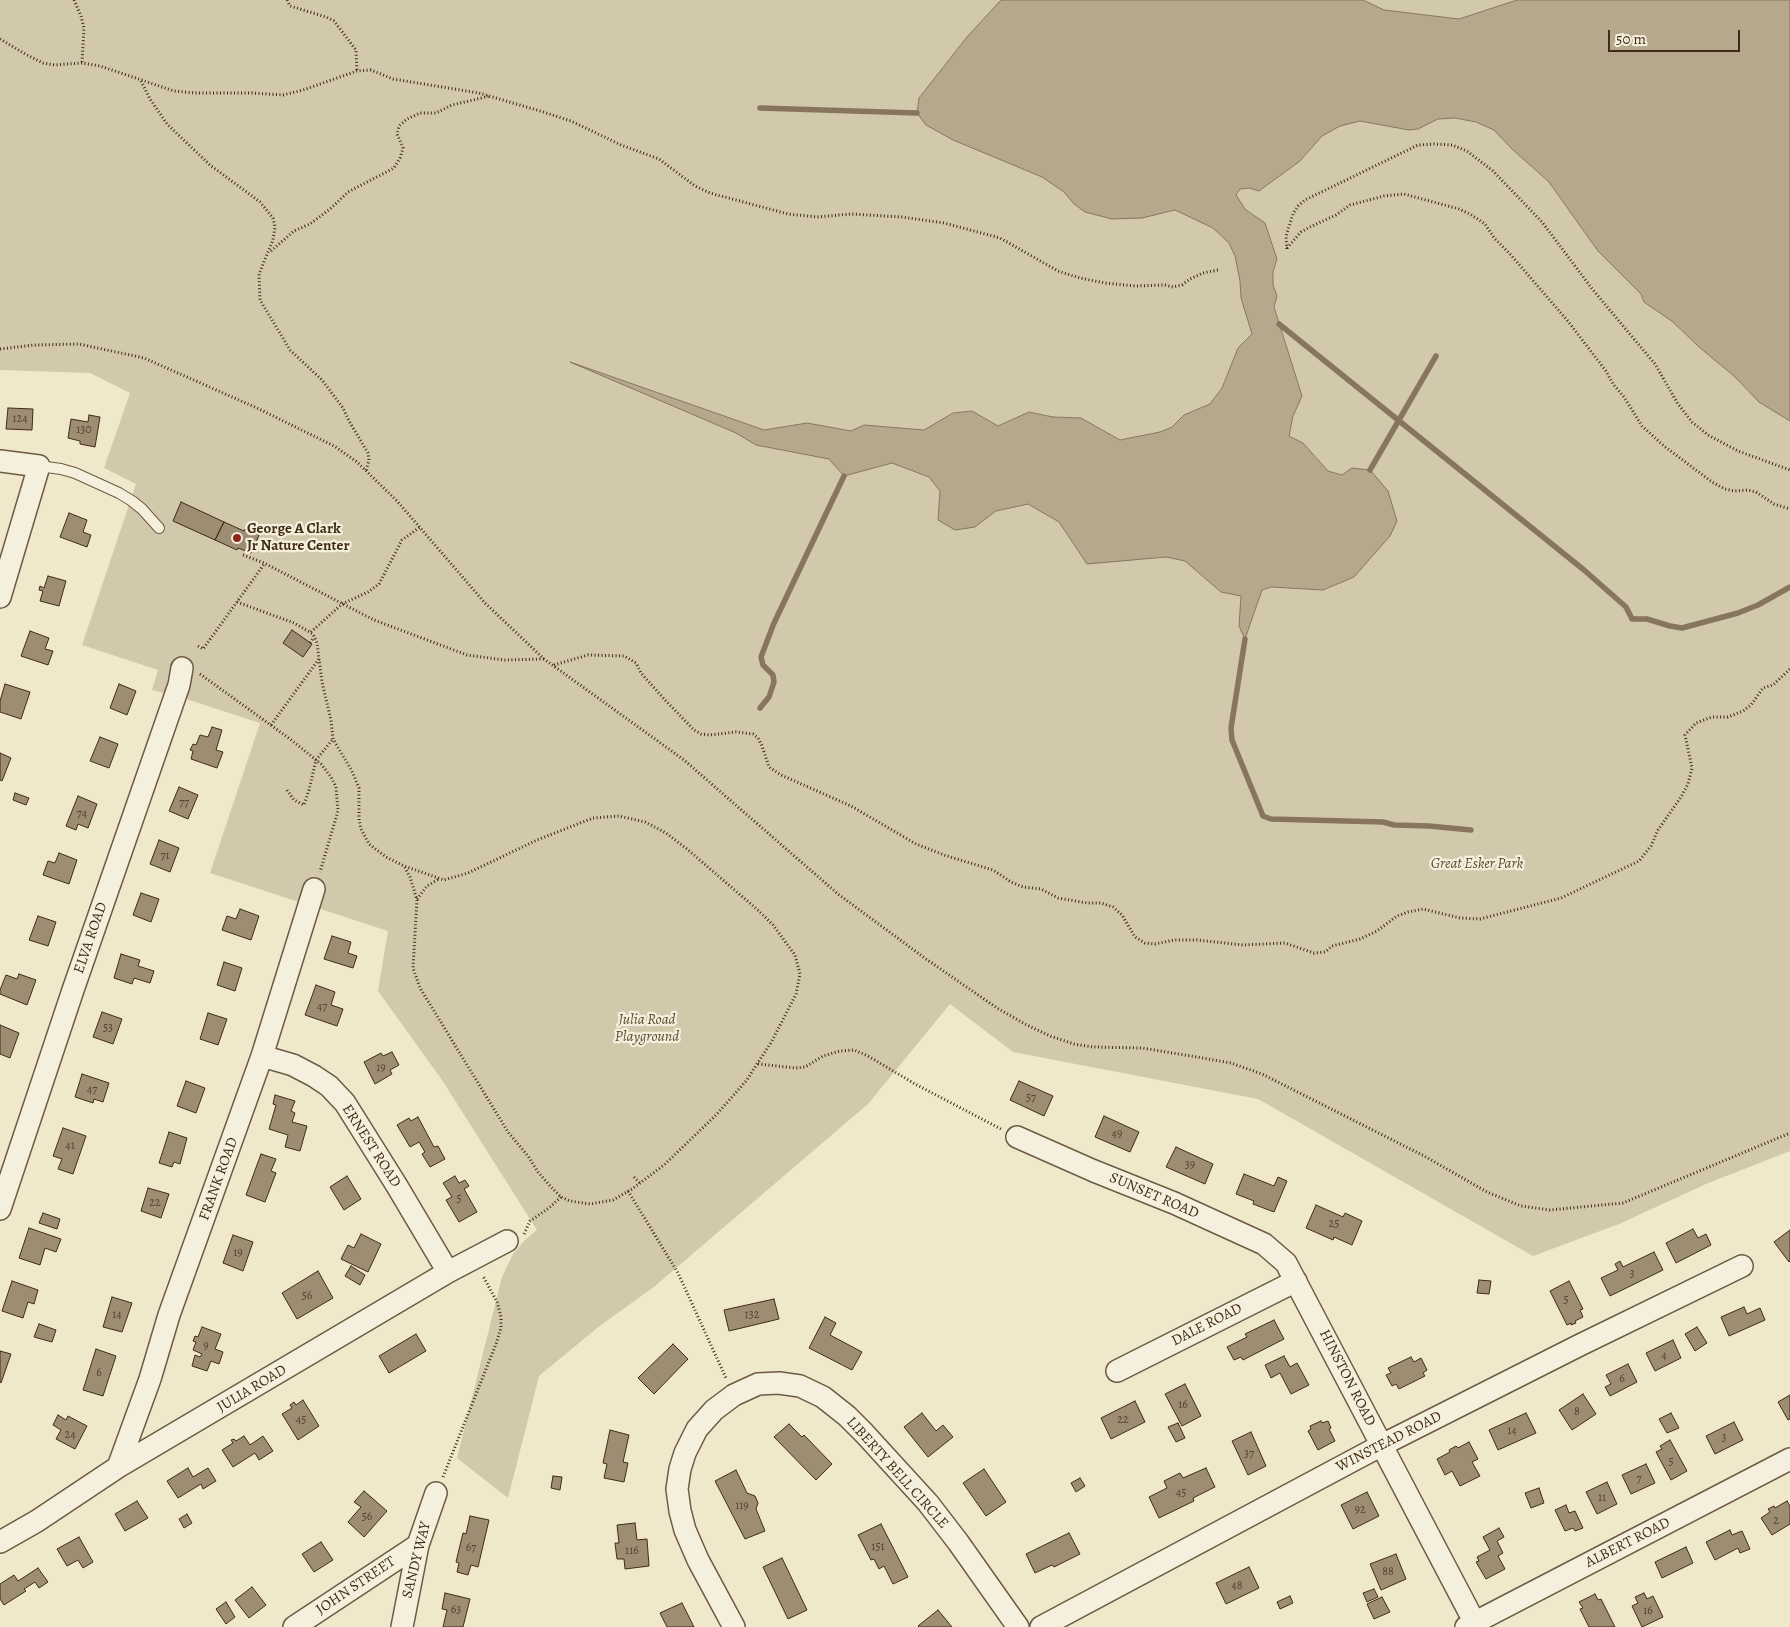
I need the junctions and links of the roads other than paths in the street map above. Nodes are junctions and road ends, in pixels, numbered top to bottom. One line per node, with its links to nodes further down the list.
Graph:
1 (0, 461): 2 (street)
2 (38, 466): 3 (lane); 4 (street)
3 (159, 528)
4 (0, 597)
5 (187, 668): 9 (street, ELVA ROAD)
6 (314, 889): 7 (street, FRANK ROAD)
7 (262, 1056): 13 (street, ERNEST ROAD); 18 (street, FRANK ROAD)
8 (1017, 1137): 11 (street, SUNSET ROAD)
9 (0, 1209)
10 (516, 1237): 13 (street, JULIA ROAD)
11 (1286, 1262): 14 (street, HINSTON ROAD)
12 (1742, 1266): 16 (street, WINSTEAD ROAD)
13 (448, 1272): 18 (street, JULIA ROAD)
14 (1296, 1281): 15 (street, DALE ROAD); 16 (street, HINSTON ROAD)
15 (1118, 1371)
16 (1382, 1445): 22 (street, HINSTON ROAD); 27 (street, WINSTEAD ROAD)
17 (1790, 1460): 22 (street, ALBERT ROAD)
18 (118, 1467): 20 (street, JULIA ROAD)
19 (436, 1494): 21 (street, SANDY WAY)
20 (0, 1542)
21 (418, 1545): 23 (street, JOHN STREET); 24 (street, SANDY WAY)
22 (1472, 1626)
23 (294, 1627)
24 (402, 1627)
25 (734, 1627): 26 (street, LIBERTY BELL CIRCLE)
26 (1018, 1627)
27 (1041, 1627)

